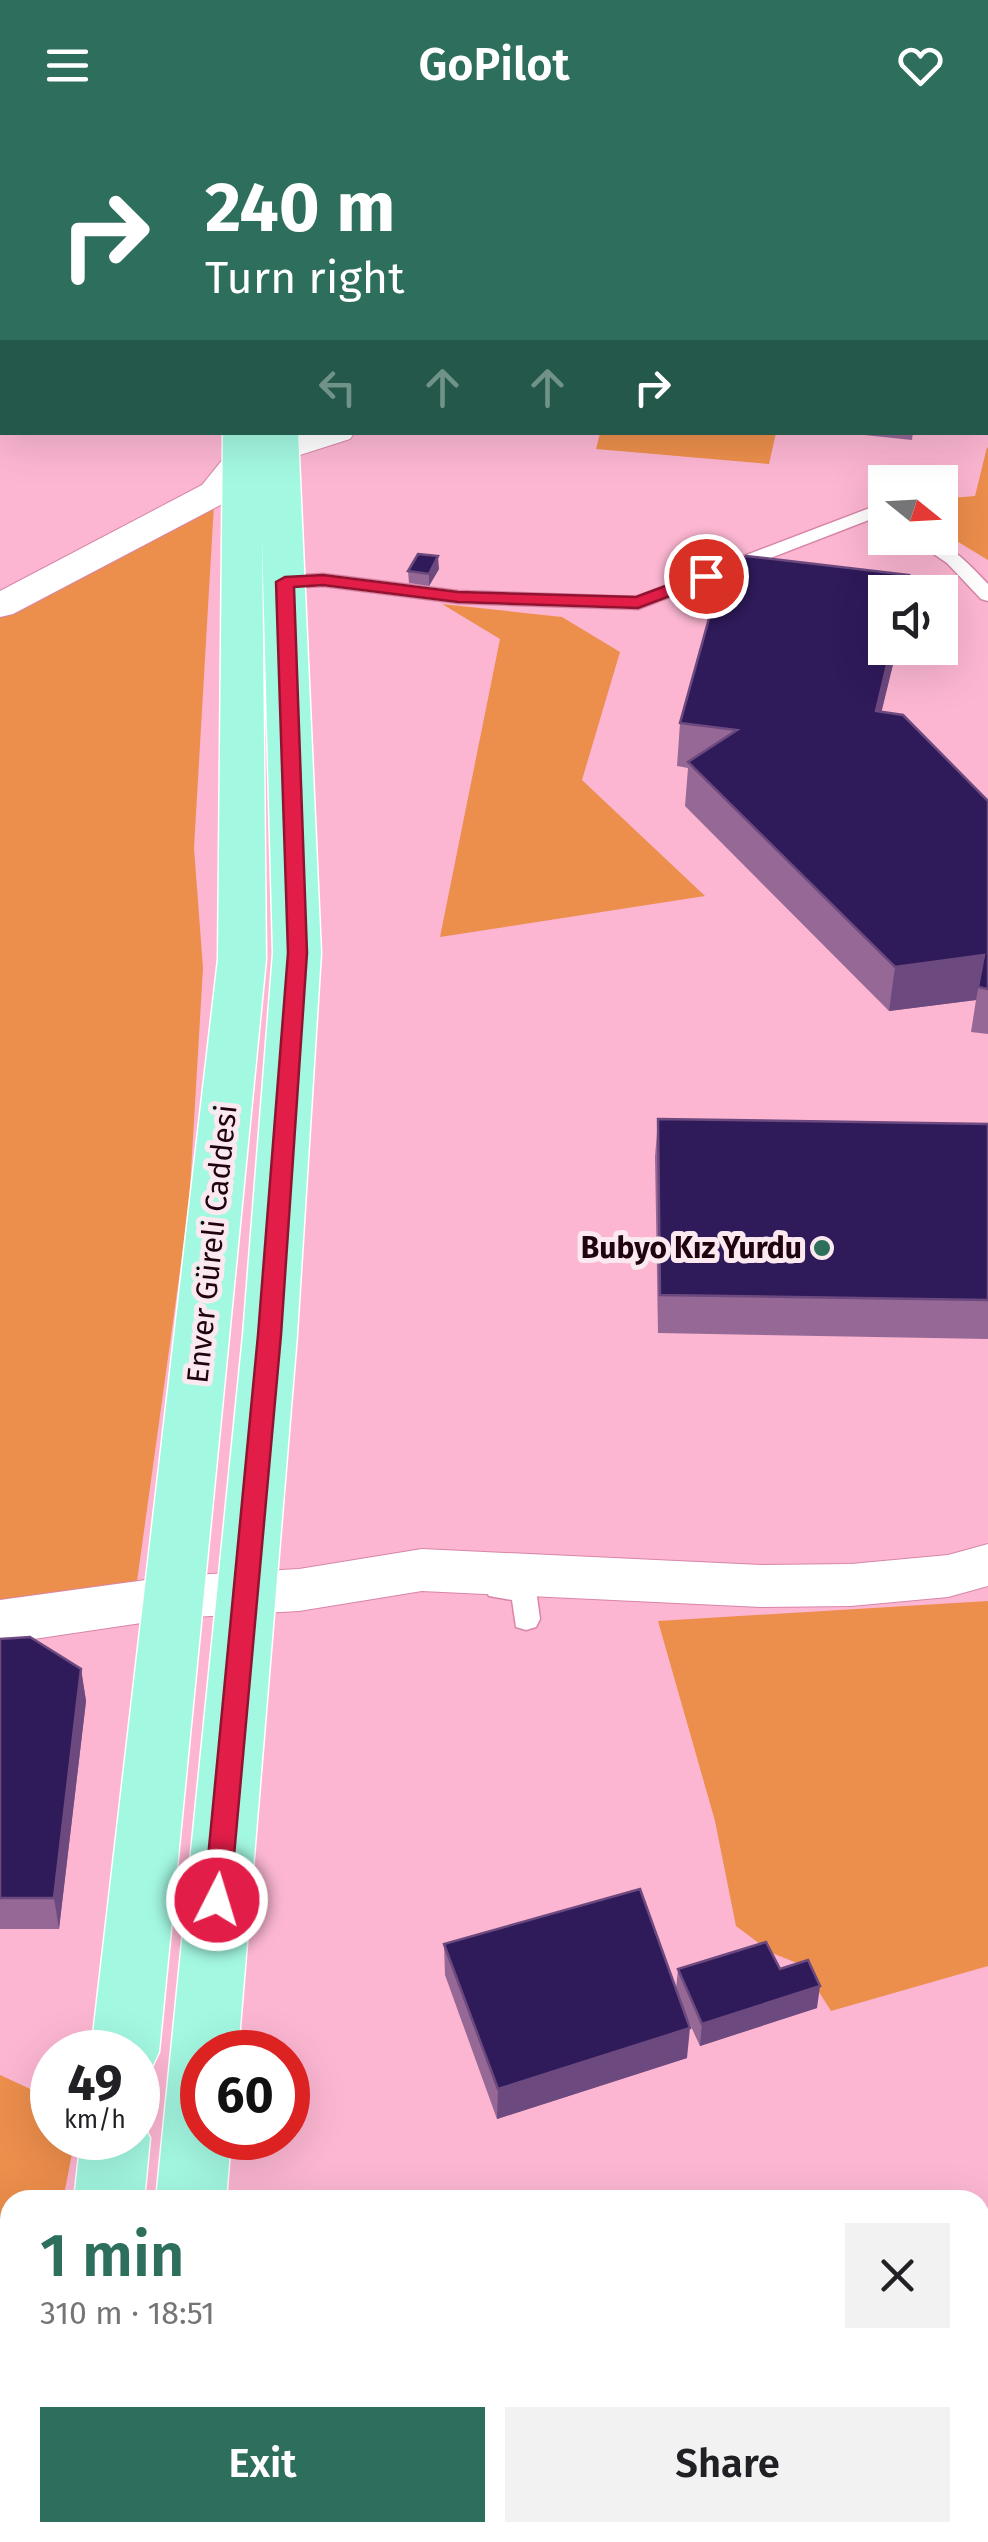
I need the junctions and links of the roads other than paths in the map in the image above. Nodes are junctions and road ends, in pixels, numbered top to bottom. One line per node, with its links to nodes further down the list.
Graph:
1 (318, 435): 2 (street)
2 (260, 444): 5 (main road, Enver Güreli Caddesi); 7 (street)
3 (868, 518): 5 (lane)
4 (949, 555): 6 (lane)
5 (265, 583): 10 (main road, Enver Güreli Caddesi); 11 (main road, Enver Güreli Caddesi)
6 (988, 595)
7 (0, 606)
8 (988, 1565): 9 (street)
9 (299, 1590): 10 (street); 12 (lane)
10 (243, 1594): 11 (street); 15 (main road, Enver Güreli Caddesi)
11 (175, 1597): 13 (street); 14 (main road, Enver Güreli Caddesi)
12 (526, 1619)
13 (0, 1622)
14 (127, 2030)
15 (206, 2030)
16 (113, 2160): 18 (main road)
17 (194, 2160): 19 (main road)
18 (109, 2190)
19 (192, 2190)

